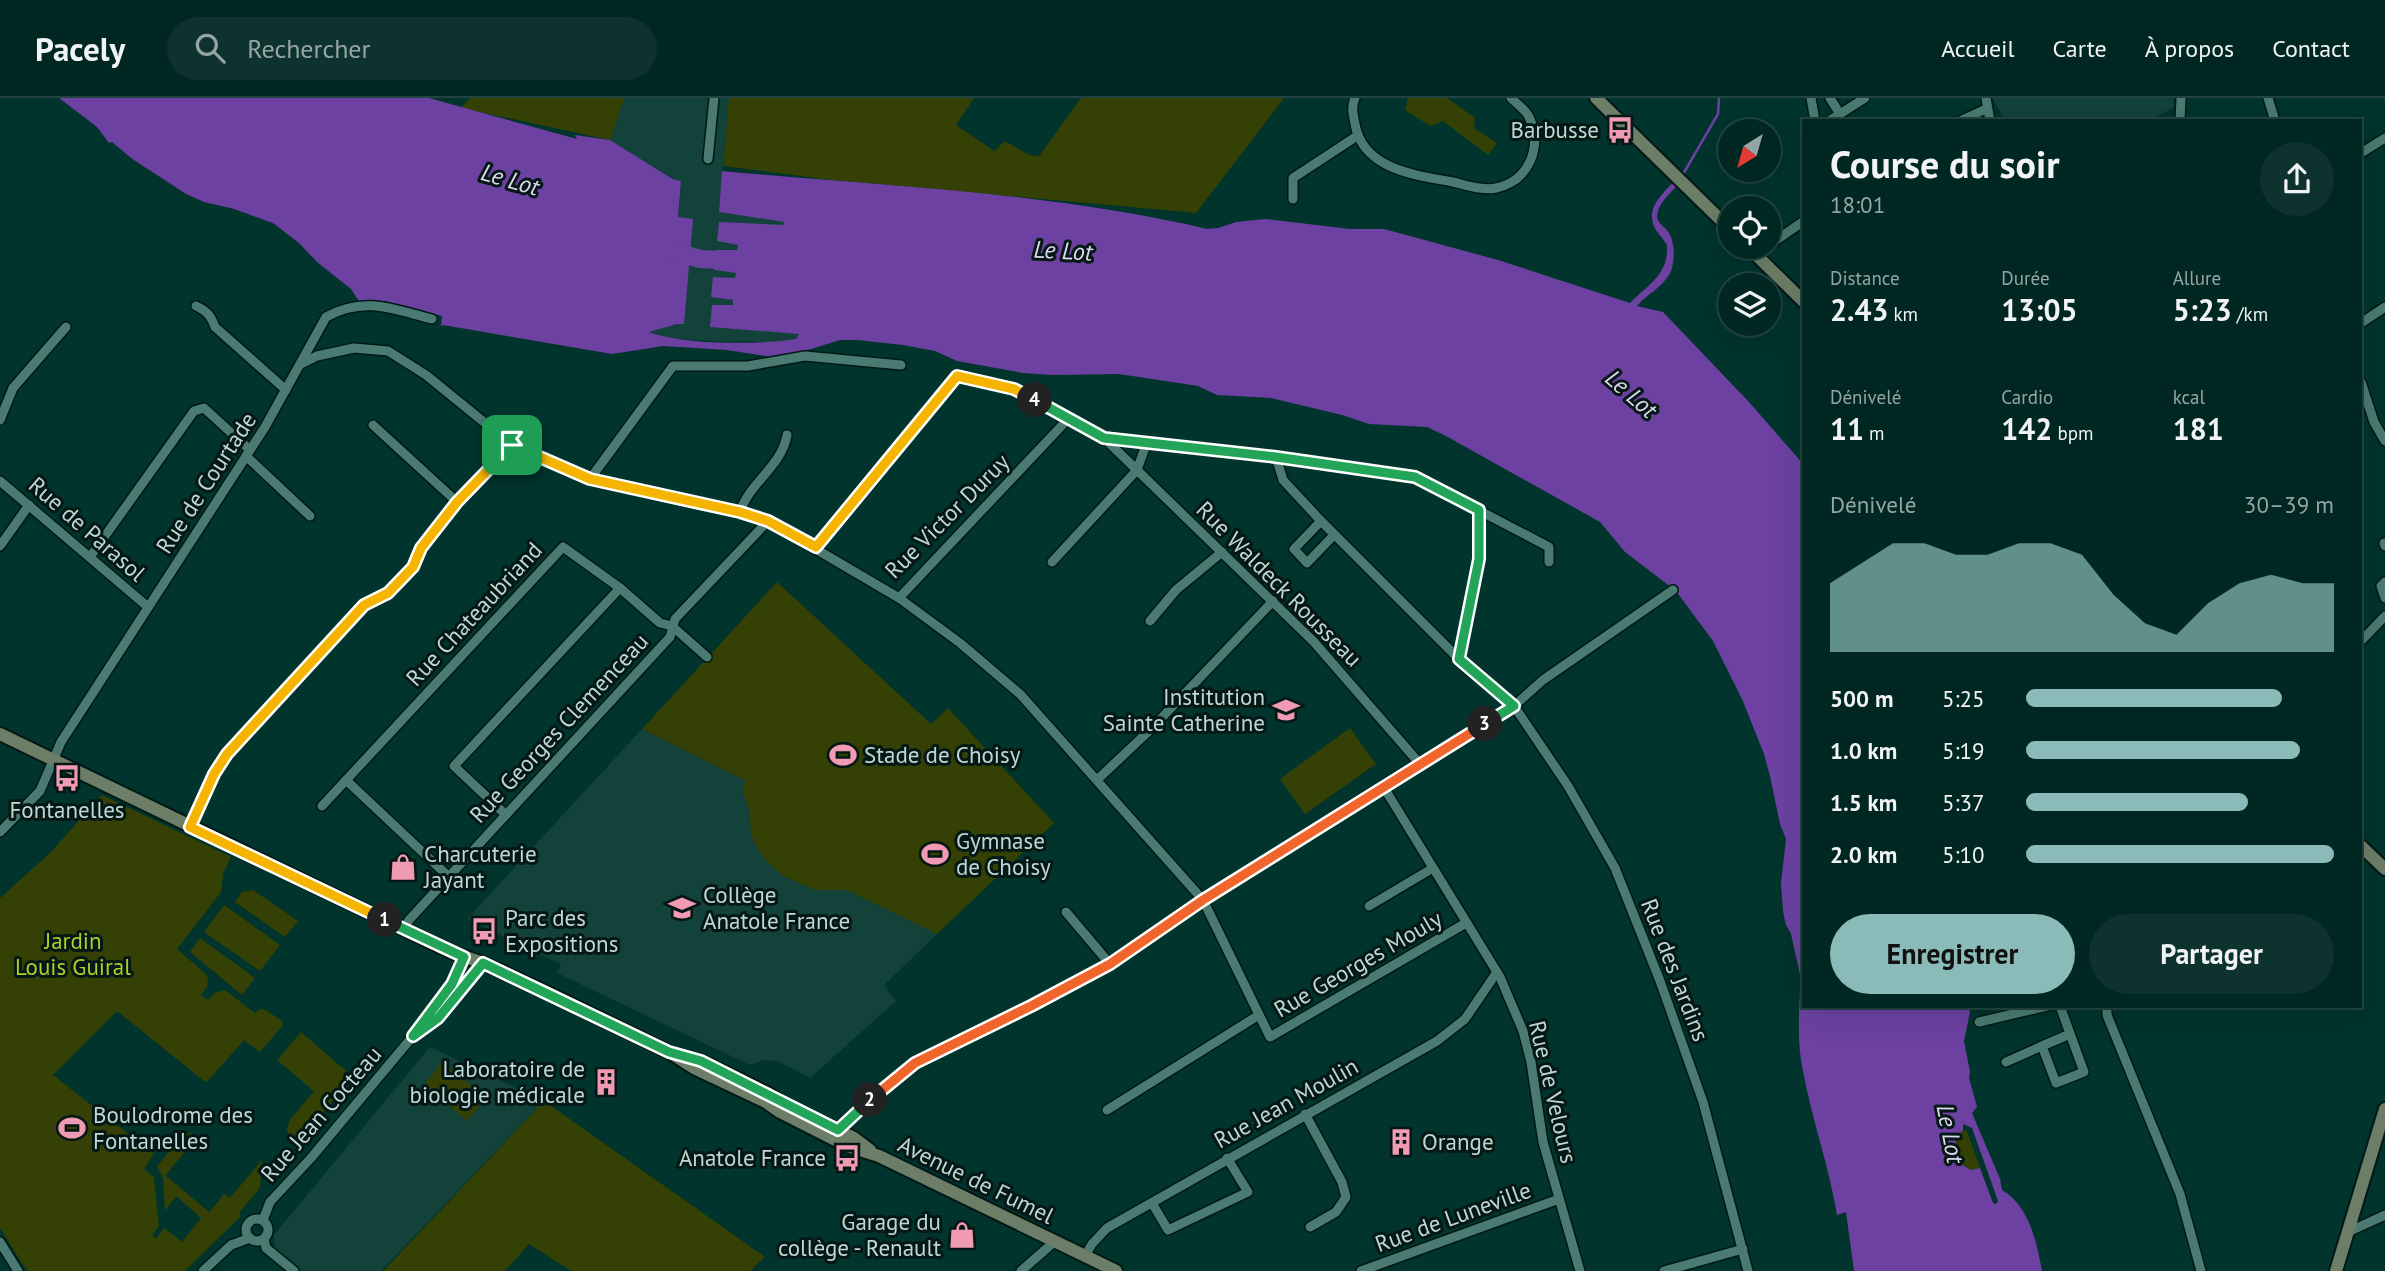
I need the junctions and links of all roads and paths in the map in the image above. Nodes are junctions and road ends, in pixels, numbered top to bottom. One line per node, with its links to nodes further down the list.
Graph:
1 (714, 98): 22 (street)
2 (1355, 98): 19 (street)
3 (1511, 98): 19 (street)
4 (1597, 98): 24 (main road)
5 (1811, 98): 13 (street)
6 (1830, 98): 12 (street)
7 (1865, 98): 12 (street)
8 (1986, 98): 11 (street)
9 (2181, 98): 17 (street)
10 (2268, 98): 18 (street)
11 (1986, 109): 15 (street); 16 (street)
12 (1840, 114): 14 (street)
13 (1815, 119)
14 (1832, 119)
15 (1964, 119)
16 (1989, 119)
17 (2180, 119)
18 (2274, 119)
19 (1357, 136): 23 (street)
20 (2385, 138): 21 (street)
21 (2362, 152)
22 (708, 159)
23 (1293, 199)
24 (1718, 217)
25 (1802, 222): 26 (street)
26 (1781, 237)
27 (1761, 259): 28 (main road)
28 (1802, 300)
29 (196, 306): 37 (street)
30 (2385, 307): 32 (street)
31 (432, 318): 34 (street, Rue de Courtade)
32 (2362, 322)
33 (66, 327): 39 (street)
34 (300, 364): 37 (street, Rue de Courtade); 45 (street, Rue Victor Duruy)
35 (901, 365): 49 (street)
36 (2362, 385): 44 (street)
37 (286, 390): 46 (street, Rue de Courtade)
38 (1069, 418): 42 (street); 60 (street); 68 (street, Rue Victor Duruy)
39 (0, 420)
40 (373, 425): 51 (street)
41 (787, 435): 54 (street)
42 (1104, 438): 43 (street); 48 (street, Rue Waldeck Rousseau)
43 (1147, 442): 47 (street); 48 (street)
44 (2385, 442)
45 (512, 445): 49 (street, Rue Victor Duruy); 51 (street)
46 (248, 453): 55 (street); 62 (street); 71 (street, Rue de Courtade)
47 (1276, 457): 53 (street); 57 (street, Rue des Jardins)
48 (1137, 470): 61 (street, Rue Waldeck Rousseau); 63 (street)
49 (590, 479): 54 (street, Rue Victor Duruy)
50 (0, 481): 52 (street, Rue de Parasol)
51 (457, 502): 87 (street)
52 (29, 505): 59 (street); 62 (street, Rue de Parasol)
53 (1479, 510): 64 (street); 77 (street)
54 (740, 512): 56 (street, Rue Victor Duruy)
55 (310, 516)
56 (768, 521): 60 (street, Rue Victor Duruy); 74 (street, Rue Georges Clemenceau)
57 (1321, 521): 58 (street, Rue des Jardins); 58 (street)
58 (1334, 535): 77 (street, Rue des Jardins)
59 (0, 546)
60 (816, 547): 68 (street, Rue Victor Duruy)
61 (1222, 552): 70 (street, Rue Waldeck Rousseau); 73 (street)
62 (90, 558): 71 (street, Rue de Parasol)
63 (1052, 562)
64 (1549, 562)
65 (2385, 582): 69 (street)
66 (620, 588): 74 (street, Rue Chateaubriand); 82 (street, Rue Chateaubriand); 86 (street)
67 (1673, 590): 78 (street)
68 (899, 598): 83 (street)
69 (2385, 598)
70 (1273, 601): 81 (street, Rue Waldeck Rousseau); 83 (street)
71 (148, 607): 80 (street, Rue de Courtade)
72 (2385, 617): 75 (street)
73 (1150, 621)
74 (672, 626): 76 (street, Rue Chateaubriand); 86 (street, Rue Georges Clemenceau)
75 (2362, 640)
76 (707, 657)
77 (1459, 659): 78 (street, Rue des Jardins)
78 (1514, 706): 81 (street); 126 (street, Rue des Jardins)
79 (0, 734): 80 (main road, Avenue de Fumel)
80 (52, 759): 87 (main road, Avenue de Fumel); 88 (street, Rue de Courtade)
81 (1420, 764): 84 (street)
82 (346, 780): 85 (street, Rue Chateaubriand); 92 (street)
83 (1097, 780): 93 (street)
84 (1383, 786): 90 (street, Rue de Velours); 93 (street)
85 (322, 806)
86 (506, 815): 92 (street, Rue Georges Clemenceau)
87 (190, 827): 97 (main road, Avenue de Fumel)
88 (0, 832)
89 (2362, 847): 91 (main road)
90 (1433, 868): 94 (street); 96 (street, Rue de Velours)
91 (2385, 869)
92 (449, 877): 97 (street, Rue Georges Clemenceau)
93 (1203, 900): 100 (street); 105 (street)
94 (1369, 906)
95 (1066, 912): 100 (street)
96 (1466, 923): 101 (street, Rue de Velours); 105 (street, Rue Georges Mouly)
97 (404, 929): 98 (main road, Avenue de Fumel)
98 (464, 957): 99 (main road, Avenue de Fumel); 108 (street, Rue Jean Cocteau)
99 (483, 963): 108 (street, Rue Jean Cocteau); 114 (main road, Avenue de Fumel)
100 (1110, 964): 114 (street)
101 (1497, 972): 113 (street, Rue Jean Moulin); 116 (street, Rue de Velours)
102 (2038, 1008): 106 (street)
103 (2061, 1008): 107 (street)
104 (2106, 1008): 137 (street)
105 (1259, 1015): 112 (street)
106 (1979, 1022)
107 (2070, 1034): 109 (street); 109 (street)
108 (413, 1036): 119 (street, Rue Jean Cocteau)
109 (2042, 1046): 110 (street)
110 (2006, 1062)
111 (2385, 1109): 121 (main road)
112 (1107, 1110)
113 (1305, 1114): 115 (street, Rue Jean Moulin); 120 (street)
114 (836, 1134): 125 (main road, Avenue de Fumel)
115 (1227, 1158): 117 (street, Rue Jean Moulin); 117 (street)
116 (1559, 1199): 133 (street, Rue de Luneville); 134 (street, Rue de Velours)
117 (1152, 1203): 127 (street, Rue Jean Moulin)
118 (2385, 1215): 121 (street)
119 (263, 1220): 122 (street); 123 (street)
120 (1310, 1227)
121 (2348, 1232): 138 (main road)
122 (250, 1238): 123 (street); 129 (street)
123 (264, 1239): 130 (street)
124 (0, 1242): 128 (street)
125 (1054, 1242): 127 (main road, Avenue de Fumel); 131 (street)
126 (1742, 1249): 135 (street); 136 (street, Rue des Jardins)
127 (1085, 1256): 132 (main road, Avenue de Fumel)
128 (18, 1271)
129 (203, 1271)
130 (294, 1271)
131 (1021, 1271)
132 (1116, 1271)
133 (1360, 1271)
134 (1580, 1271)
135 (1664, 1271)
136 (1748, 1271)
137 (2201, 1271)
138 (2336, 1271)

